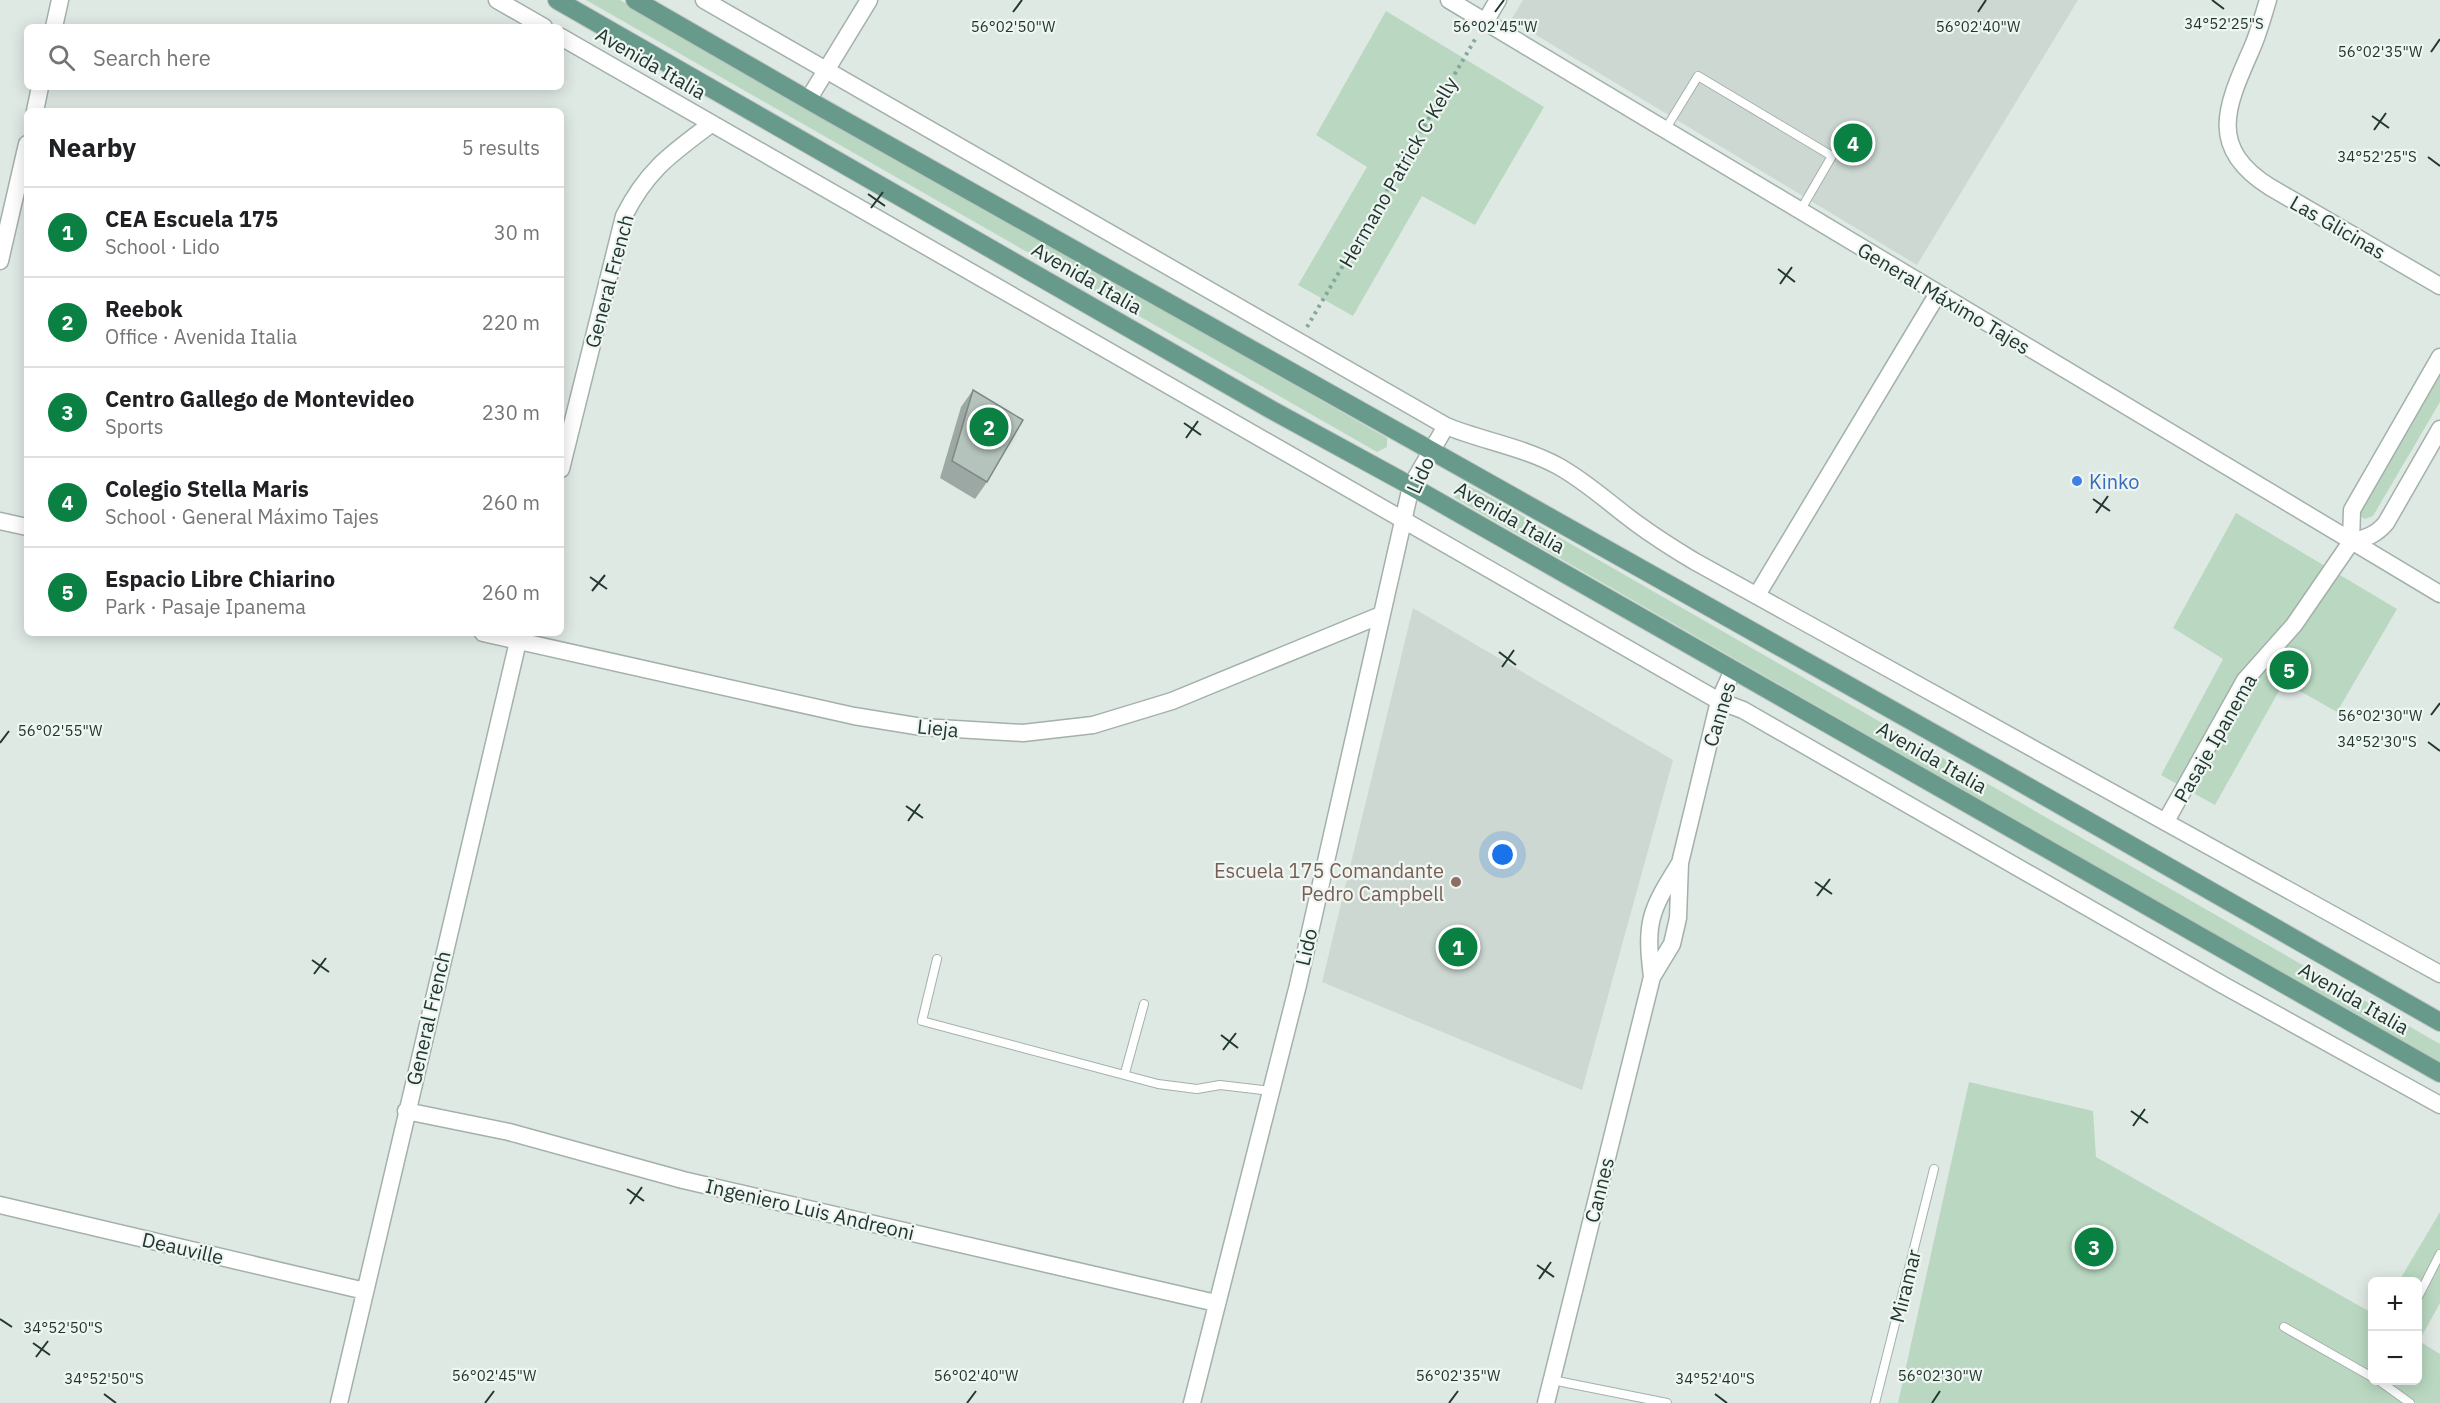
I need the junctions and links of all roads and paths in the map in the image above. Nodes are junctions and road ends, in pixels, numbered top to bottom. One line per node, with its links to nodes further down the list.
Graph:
1 (60, 0): 11 (street)
2 (497, 0): 12 (street)
3 (557, 0): 31 (main road, Avenida Italia)
4 (635, 0): 16 (main road, Avenida Italia)
5 (704, 0): 14 (street)
6 (869, 0): 14 (street)
7 (1449, 0): 10 (street, General Máximo Tajes)
8 (1498, 0): 10 (street)
9 (2268, 0): 23 (street, Las Glicinas)
10 (1485, 22): 19 (street, General Máximo Tajes); 25 (path, Hermano Patrick C Kelly)
11 (55, 24)
12 (538, 24)
13 (564, 39): 18 (street, Avenida Italia)
14 (825, 71): 16 (street); 25 (street)
15 (39, 90): 17 (street)
16 (808, 100): 29 (main road, Avenida Italia)
17 (35, 108)
18 (711, 124): 30 (street, General French); 32 (street, Avenida Italia)
19 (1665, 130): 21 (street, General Máximo Tajes); 21 (lane)
20 (24, 157): 22 (street)
21 (1800, 212): 24 (street, General Máximo Tajes)
22 (0, 261)
23 (2440, 286)
24 (1937, 295): 35 (street, General Máximo Tajes); 37 (street)
25 (1298, 343): 27 (street)
26 (2440, 357): 35 (street)
27 (1446, 426): 29 (street, Lido); 37 (street)
28 (2440, 429): 35 (street)
29 (1430, 452): 31 (street, Lido); 48 (main road, Avenida Italia)
30 (564, 458)
31 (1412, 486): 32 (street, Lido); 40 (main road, Avenida Italia)
32 (1404, 520): 38 (street, Lido); 41 (street, Avenida Italia)
33 (0, 521): 34 (street)
34 (24, 526)
35 (2351, 542): 36 (street, General Máximo Tajes); 42 (street, Pasaje Ipanema)
36 (2440, 594)
37 (1757, 595): 42 (street)
38 (1381, 615): 39 (street, Lieja); 51 (street, Lido)
39 (519, 637): 53 (street, General French)
40 (1733, 670): 41 (street, Cannes); 50 (main road, Avenida Italia)
41 (1719, 701): 43 (street, Cannes); 52 (street, Avenida Italia)
42 (2166, 821): 45 (street)
43 (1680, 863): 46 (street, Cannes); 46 (street, Cannes)
44 (937, 959): 49 (lane)
45 (2440, 974)
46 (1652, 977): 62 (street, Cannes)
47 (1144, 1004): 49 (lane)
48 (2440, 1022)
49 (1125, 1073): 51 (lane)
50 (2440, 1073)
51 (1271, 1090): 59 (street, Lido)
52 (2440, 1105)
53 (406, 1111): 58 (street, General French); 59 (street, Ingeniero Luis Andreoni)
54 (1934, 1169): 68 (lane, Miramar)
55 (0, 1205): 58 (street, Deauville)
56 (2440, 1254): 57 (lane)
57 (2422, 1289)
58 (365, 1291): 64 (street, General French)
59 (1216, 1303): 65 (street, Lido)
60 (2284, 1327): 61 (lane)
61 (2368, 1374)
62 (1552, 1380): 66 (street, Cannes); 67 (lane)
63 (2385, 1385): 69 (lane)
64 (339, 1403)
65 (1192, 1403)
66 (1546, 1403)
67 (1667, 1403)
68 (1875, 1403)
69 (2410, 1403)

